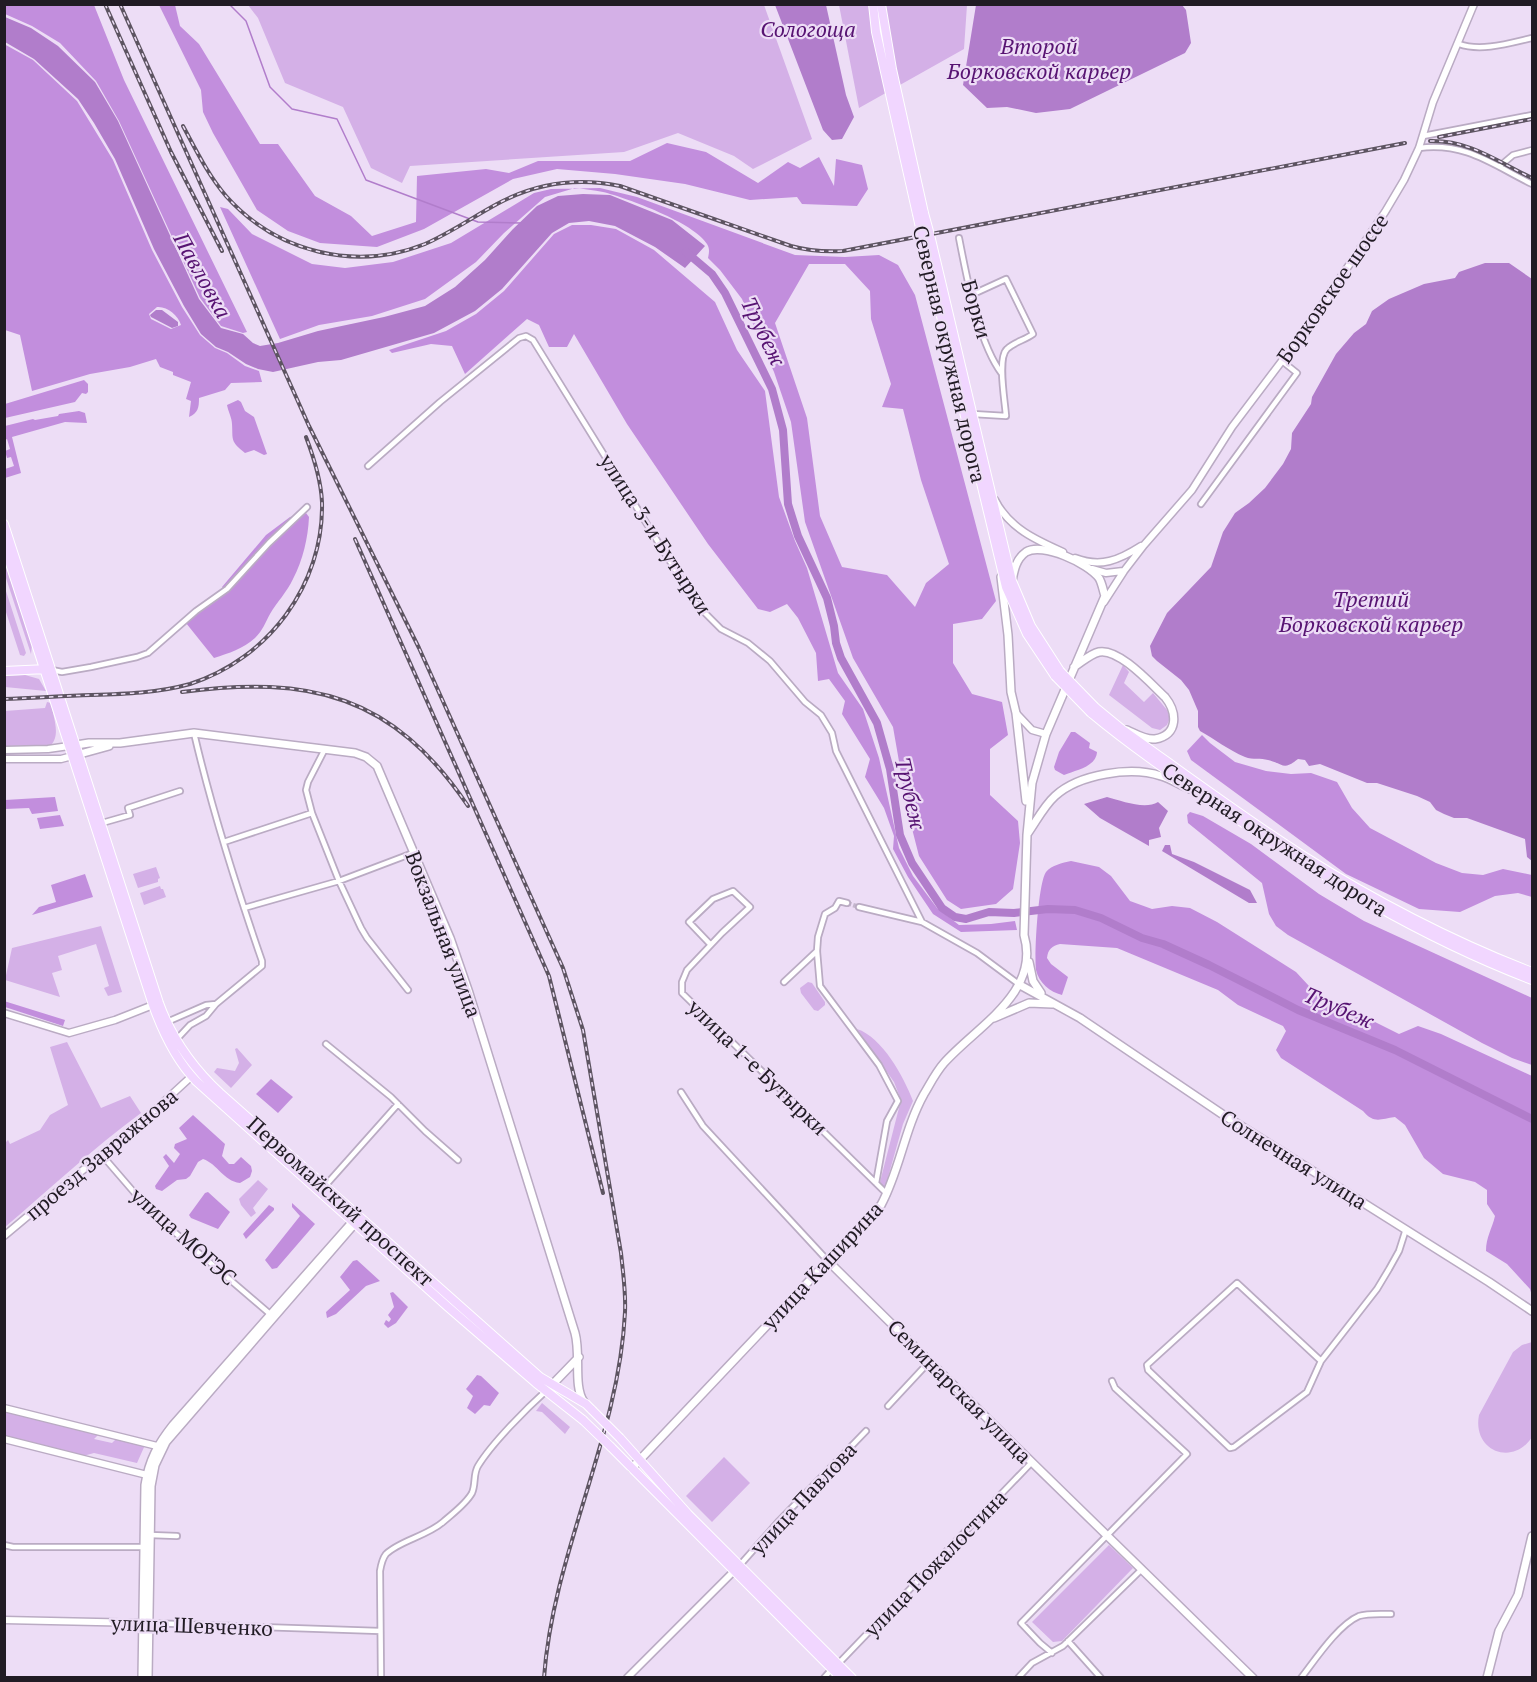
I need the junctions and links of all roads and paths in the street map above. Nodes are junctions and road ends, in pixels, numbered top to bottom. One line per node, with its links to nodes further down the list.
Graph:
1 (873, 4): 12 (main road, Северная окружная дорога)
2 (880, 4): 12 (main road, Северная окружная дорога)
3 (1474, 4): 5 (street, Борковское шоссе)
4 (1533, 38): 5 (street)
5 (1459, 44): 7 (street, Борковское шоссе)
6 (1533, 115): 7 (street)
7 (1423, 136): 8 (street, Борковское шоссе)
8 (1419, 148): 10 (street); 16 (street, Борковское шоссе)
9 (1533, 150): 10 (street)
10 (1500, 166): 11 (street)
11 (1533, 184)
12 (920, 214): 13 (main road, Северная окружная дорога, bridge)
13 (926, 236): 18 (main road, Северная окружная дорога); 27 (main road, Северная окружная дорога)
14 (959, 238): 15 (street, Борки)
15 (971, 295): 17 (street, Борки); 17 (street)
16 (1282, 361): 21 (street); 24 (street, Борковское шоссе)
17 (1004, 376): 18 (street)
18 (973, 414): 20 (main road, Северная окружная дорога)
19 (368, 466): 58 (street, улица 3-и Бутырки)
20 (988, 485): 24 (street); 29 (main road, Северная окружная дорога)
21 (1201, 504)
22 (307, 507): 32 (street)
23 (4, 524): 32 (main road)
24 (1144, 544): 28 (street)
25 (4, 545): 32 (main road)
26 (1084, 566): 28 (street); 29 (main road); 30 (main road)
27 (1001, 569): 34 (main road, Северная окружная дорога); 36 (main road)
28 (1124, 571): 30 (street)
29 (1012, 581): 34 (main road, Северная окружная дорога)
30 (1103, 603): 31 (main road)
31 (1074, 667): 37 (main road); 39 (main road)
32 (48, 670): 33 (main road); 41 (main road)
33 (4, 671)
34 (1058, 673): 35 (main road, Северная окружная дорога, bridge)
35 (1093, 710): 37 (main road); 47 (main road, Северная окружная дорога)
36 (1016, 712): 39 (street); 48 (main road)
37 (1113, 723): 62 (main road)
38 (194, 733): 40 (main road, Вокзальная улица); 42 (main road, Вокзальная улица); 52 (street)
39 (1046, 734): 48 (main road)
40 (120, 743): 41 (main road, Вокзальная улица); 44 (main road, Вокзальная улица)
41 (73, 745): 43 (street, Вокзальная улица); 44 (main road)
42 (325, 749): 49 (street); 53 (main road, Вокзальная улица)
43 (4, 750)
44 (76, 755): 45 (street, Вокзальная улица); 50 (main road, Первомайский проспект); 69 (main road, Первомайский проспект)
45 (4, 759)
46 (180, 791): 50 (street)
47 (1200, 794): 51 (main road); 63 (main road, Северная окружная дорога)
48 (1028, 809): 51 (main road)
49 (312, 813): 52 (street); 54 (street)
50 (102, 823): 72 (main road, Первомайский проспект)
51 (1027, 835): 61 (main road)
52 (224, 842): 57 (street)
53 (413, 853): 54 (street); 90 (main road, Вокзальная улица)
54 (339, 881): 57 (street); 66 (street)
55 (847, 903): 60 (street)
56 (861, 907): 58 (street)
57 (244, 908): 68 (street)
58 (922, 922): 65 (street)
59 (710, 944): 59 (street, улица 1-е Бутырки); 81 (street, улица 1-е Бутырки)
60 (817, 951): 64 (street); 81 (street)
61 (1029, 951): 65 (main road); 67 (main road)
62 (1533, 972)
63 (1533, 980)
64 (784, 982)
65 (1020, 985): 67 (main road, Солнечная улица); 73 (main road, улица Каширина)
66 (408, 990)
67 (1048, 1000): 70 (main road, Солнечная улица)
68 (216, 1004): 72 (street); 74 (street)
69 (153, 1005): 71 (street); 76 (main road, Первомайский проспект)
70 (1057, 1005): 73 (main road, Солнечная улица); 85 (main road, Солнечная улица)
71 (4, 1013)
72 (167, 1022): 74 (main road, Первомайский проспект)
73 (987, 1022): 83 (main road, улица Каширина)
74 (176, 1040): 76 (main road, Первомайский проспект)
75 (326, 1044): 78 (street)
76 (195, 1074): 79 (street, проезд Завражнова); 82 (main road, Первомайский проспект); 84 (main road, Первомайский проспект)
77 (681, 1092): 87 (street, Семинарская улица)
78 (398, 1104): 80 (street); 82 (street)
79 (101, 1154): 86 (street, проезд Завражнова); 89 (street, улица МОГЭС)
80 (458, 1160)
81 (876, 1183): 83 (street, улица 1-е Бутырки)
82 (325, 1186): 84 (main road, Первомайский проспект)
83 (887, 1194): 87 (main road, улица Каширина)
84 (356, 1219): 89 (main road); 94 (main road); 97 (main road, Первомайский проспект)
85 (1406, 1229): 88 (main road, Солнечная улица); 91 (street)
86 (4, 1236)
87 (828, 1261): 92 (main road, Семинарская улица); 105 (main road, улица Каширина)
88 (1533, 1311)
89 (270, 1314): 94 (main road)
90 (579, 1357): 93 (main road); 95 (main road, Вокзальная улица)
91 (1321, 1361): 91 (street)
92 (929, 1362): 100 (street); 106 (main road, Семинарская улица)
93 (569, 1369): 95 (main road); 97 (main road)
94 (225, 1371): 104 (main road)
95 (578, 1377): 98 (main road); 99 (main road, Вокзальная улица)
96 (1112, 1381): 110 (street)
97 (550, 1388): 98 (main road, Первомайский проспект); 107 (main road, Первомайский проспект, bridge); 120 (street)
98 (564, 1391): 99 (main road, Первомайский проспект)
99 (586, 1404): 105 (main road, Первомайский проспект, bridge)
100 (888, 1406)
101 (4, 1408): 104 (street)
102 (866, 1431): 115 (street, улица Павлова)
103 (4, 1439): 108 (street)
104 (159, 1447): 108 (main road)
105 (640, 1460): 107 (main road, улица Каширина); 115 (main road, Первомайский проспект)
106 (1032, 1462): 110 (main road, Семинарская улица); 123 (street, улица Пожалостина)
107 (632, 1468): 115 (main road, Первомайский проспект)
108 (149, 1476): 109 (main road)
109 (147, 1535): 111 (street); 114 (main road)
110 (1108, 1535): 116 (main road, Семинарская улица); 122 (street)
111 (177, 1536)
112 (1533, 1536): 135 (main road)
113 (4, 1545): 114 (street)
114 (147, 1547): 119 (main road)
115 (737, 1568): 123 (main road, Первомайский проспект); 127 (street, улица Павлова)
116 (1142, 1569): 121 (street); 133 (main road, Семинарская улица)
117 (1391, 1614): 134 (street)
118 (4, 1620): 119 (street, улица Шевченко)
119 (146, 1623): 120 (street, улица Шевченко); 124 (main road); 125 (main road)
120 (381, 1631): 126 (street)
121 (1068, 1641): 122 (street); 132 (street)
122 (1052, 1653): 131 (street)
123 (835, 1666): 128 (street, улица Пожалостина); 129 (main road, Первомайский проспект); 130 (main road, Первомайский проспект)
124 (142, 1677)
125 (148, 1677)
126 (381, 1677)
127 (627, 1677)
128 (824, 1677)
129 (841, 1677)
130 (852, 1677)
131 (1018, 1677)
132 (1101, 1677)
133 (1253, 1677)
134 (1301, 1677)
135 (1487, 1677)

